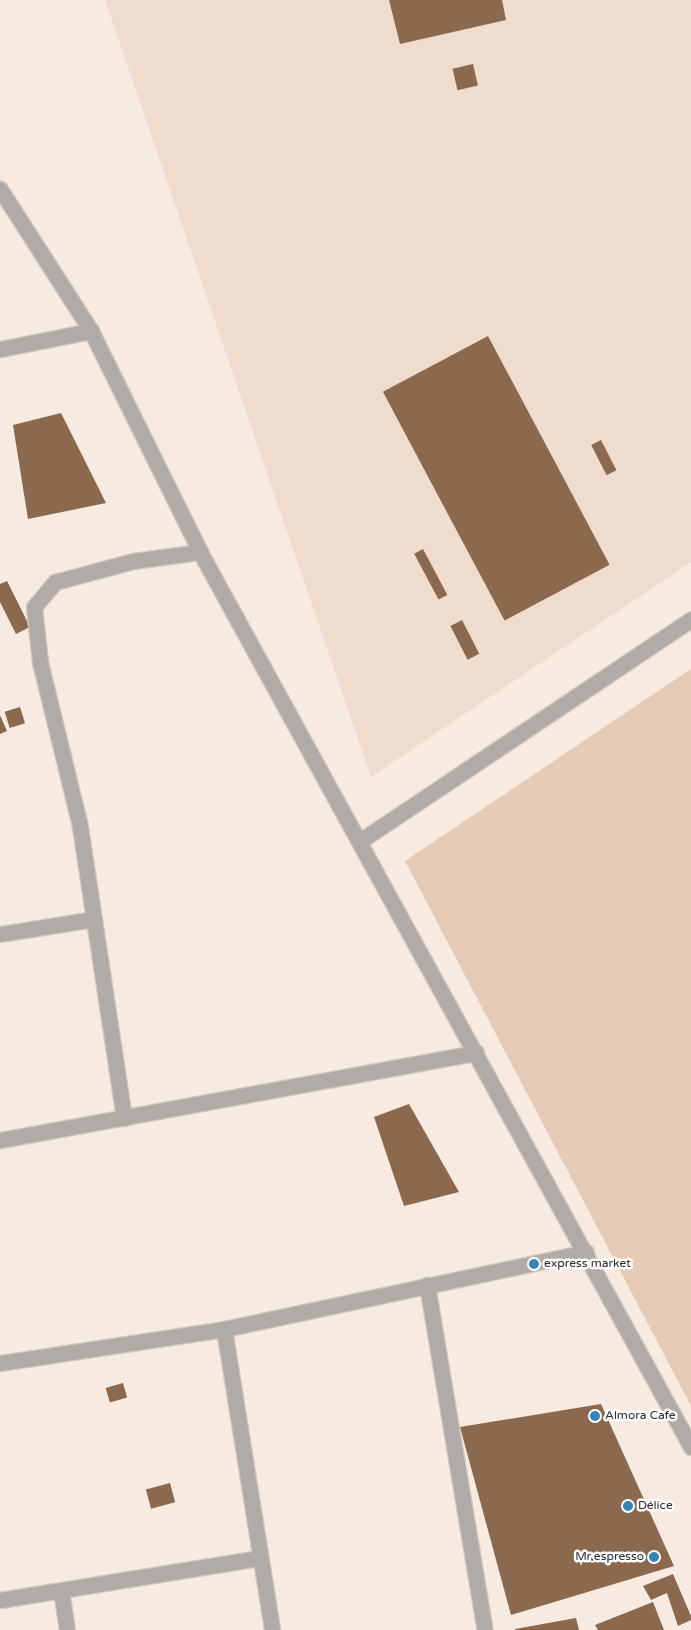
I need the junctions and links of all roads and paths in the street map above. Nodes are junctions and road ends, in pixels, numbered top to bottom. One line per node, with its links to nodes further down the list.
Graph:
1 (0, 189): 2 (street)
2 (91, 331): 3 (street); 4 (street)
3 (0, 349)
4 (200, 552): 6 (street); 7 (street)
5 (691, 620): 6 (street)
6 (360, 841): 9 (street)
7 (94, 919): 8 (street); 10 (street)
8 (0, 934)
9 (476, 1053): 10 (street); 12 (street)
10 (124, 1118): 11 (street)
11 (0, 1140)
12 (586, 1252): 13 (street); 16 (street)
13 (427, 1285): 14 (street); 22 (street)
14 (224, 1328): 15 (street); 17 (street)
15 (0, 1363)
16 (691, 1447)
17 (260, 1558): 18 (street); 21 (street)
18 (60, 1590): 19 (street); 20 (street)
19 (0, 1600)
20 (68, 1630)
21 (272, 1630)
22 (485, 1630)

